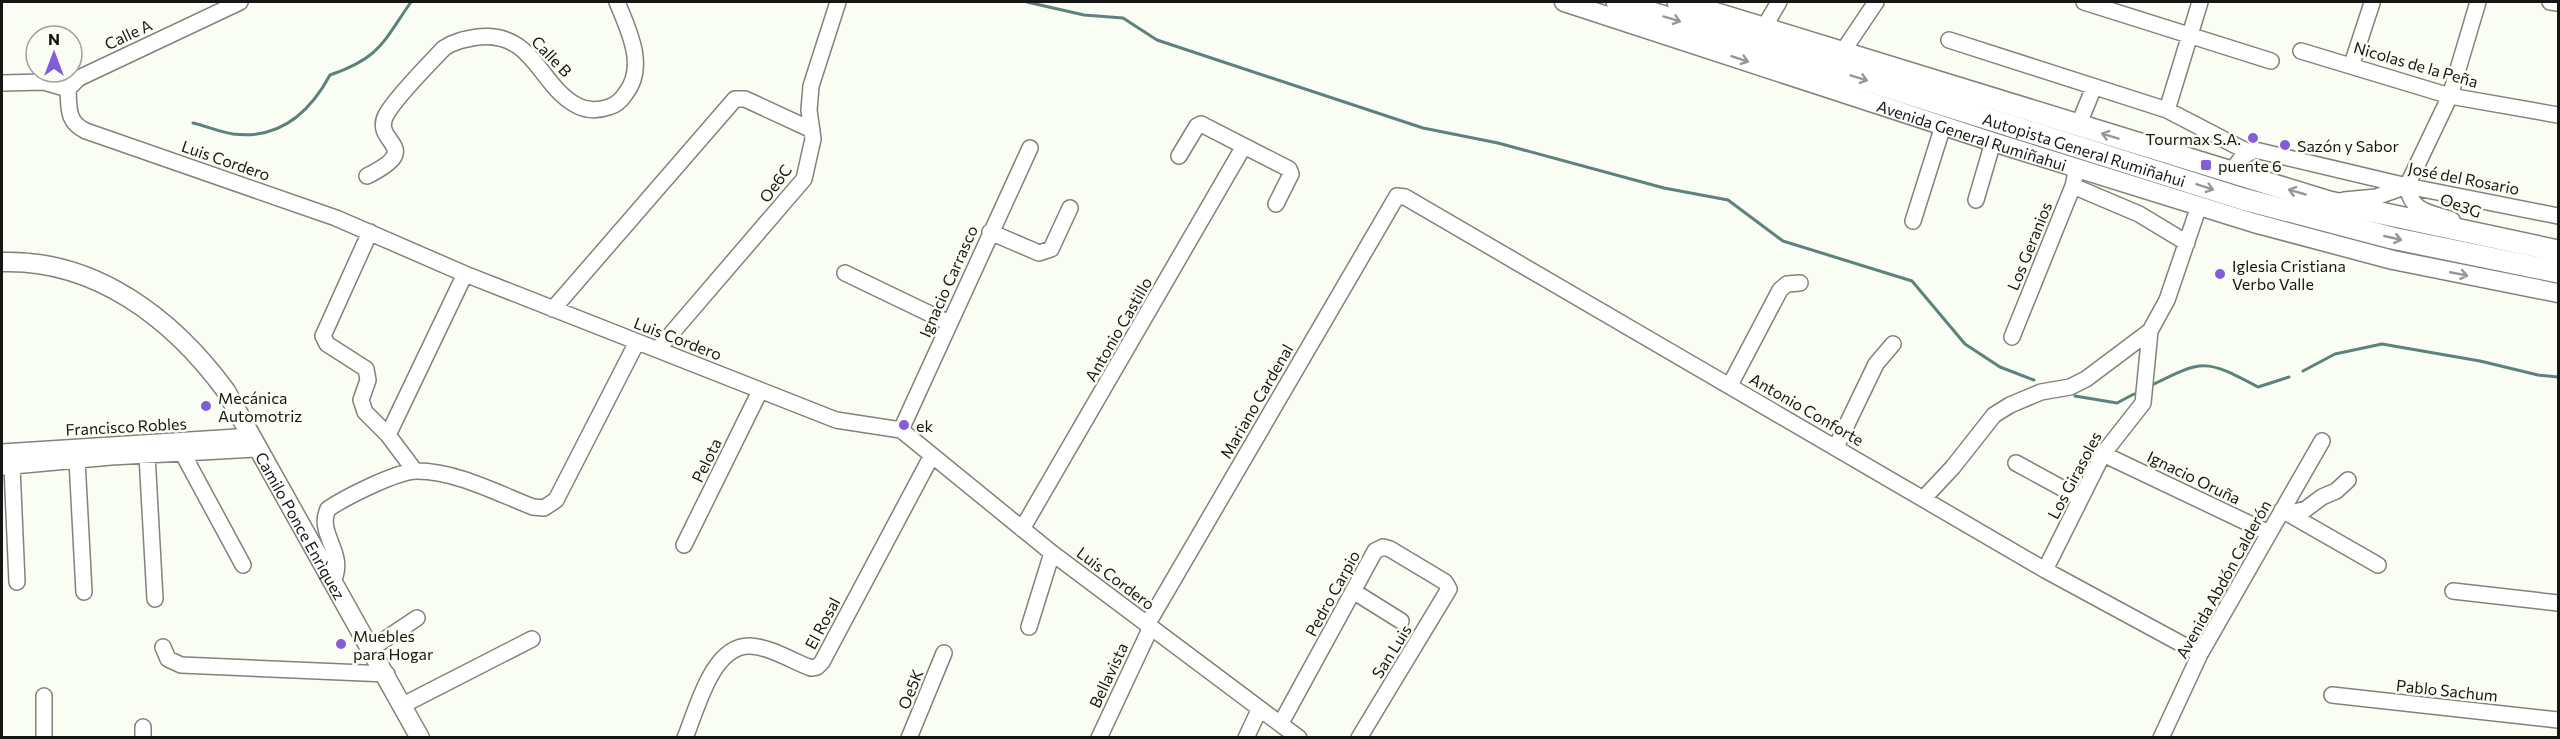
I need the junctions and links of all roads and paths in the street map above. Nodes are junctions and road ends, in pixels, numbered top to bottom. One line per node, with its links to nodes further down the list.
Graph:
1 (240, 2): 24 (street, Calle A)
2 (617, 2): 38 (street, Calle B)
3 (838, 2): 30 (street, Oe6C)
4 (1564, 2): 28 (main road, Avenida General Rumiñahui, one-way to 28)
5 (1617, 2): 55 (highway, Autopista General Rumiñahui, one-way to 55)
6 (1678, 2): 15 (highway, Autopista General Rumiñahui)
7 (1779, 2): 15 (street)
8 (1876, 2): 19 (street)
9 (2084, 2): 16 (street)
10 (2200, 2): 16 (street)
11 (2478, 2): 25 (street)
12 (2550, 2): 14 (street)
13 (2372, 3): 21 (street)
14 (2559, 3)
15 (1763, 29): 19 (highway, Autopista General Rumiñahui)
16 (2190, 35): 20 (street); 26 (street)
17 (1949, 40): 23 (street)
18 (2301, 51): 21 (street, Nicolas de la Peña)
19 (1841, 54): 29 (highway, Autopista General Rumiñahui)
20 (2271, 61)
21 (2352, 64): 25 (street, Nicolas de la Peña)
22 (2, 83): 24 (street)
23 (2094, 87): 26 (street); 29 (street)
24 (68, 89): 49 (street, Luis Cordero)
25 (2450, 96): 27 (street, Nicolas de la Peña); 40 (street)
26 (2167, 110): 34 (street)
27 (2559, 115)
28 (1944, 126): 31 (main road, Avenida General Rumiñahui); 48 (street)
29 (2079, 126): 37 (highway, Autopista General Rumiñahui, one-way to 29)
30 (812, 129): 60 (street); 66 (street, Oe6C)
31 (1994, 142): 36 (main road, Avenida General Rumiñahui); 42 (street)
32 (1244, 146): 35 (street); 44 (street); 87 (street, Antonio Castillo)
33 (1030, 148): 50 (street, Ignacio Carrasco)
34 (2248, 152): 37 (street); 40 (street, José del Rosario)
35 (1179, 156)
36 (2077, 167): 39 (street, Los Geranios); 45 (main road, Avenida General Rumiñahui)
37 (2230, 173): 43 (highway, Autopista General Rumiñahui, one-way to 37)
38 (367, 176)
39 (2073, 186): 51 (street); 63 (street, Los Geranios)
40 (2407, 186): 43 (street); 47 (street, José del Rosario); 52 (street, Oe3G)
41 (1397, 196): 67 (street, Antonio Conforte); 104 (street, Mariano Cardenal)
42 (1976, 200)
43 (2329, 202): 52 (highway, Autopista General Rumiñahui)
44 (1276, 204)
45 (2199, 206): 51 (street, Los Girasoles); 59 (main road, Avenida General Rumiñahui, one-way to 59)
46 (1070, 208): 50 (street)
47 (2559, 216)
48 (1913, 221)
49 (370, 232): 57 (street, Luis Cordero); 70 (street)
50 (990, 232): 61 (street, Ignacio Carrasco)
51 (2187, 243): 62 (street, Los Girasoles)
52 (2517, 243): 53 (highway, Autopista General Rumiñahui)
53 (2559, 250)
54 (2, 262): 72 (main road, Camilo Ponce Enrìquez)
55 (2559, 272)
56 (845, 273): 61 (street)
57 (465, 274): 60 (street, Luis Cordero); 70 (street)
58 (1800, 283): 67 (street)
59 (2559, 293)
60 (554, 309): 64 (street, Luis Cordero)
61 (949, 323): 69 (street, Ignacio Carrasco)
62 (2150, 331): 76 (street, Los Girasoles); 84 (street, Los Girasoles)
63 (2012, 337)
64 (638, 342): 66 (street, Luis Cordero); 82 (street)
65 (1893, 344): 73 (street)
66 (659, 348): 68 (street, Luis Cordero)
67 (1730, 385): 73 (street, Antonio Conforte)
68 (760, 391): 69 (street, Luis Cordero); 89 (street, Pelota)
69 (901, 430): 78 (street, Luis Cordero)
70 (388, 435): 82 (street)
71 (2322, 441): 86 (street, Avenida Abdón Calderón)
72 (255, 442): 74 (street, Francisco Robles); 75 (street); 94 (main road, Camilo Ponce Enrìquez)
73 (1836, 447): 84 (street, Antonio Conforte)
74 (2, 452)
75 (183, 454): 77 (street); 91 (street)
76 (2103, 454): 85 (street, Los Girasoles); 88 (street, Ignacio Oruña)
77 (147, 455): 79 (street); 100 (street)
78 (931, 457): 87 (street, Luis Cordero); 120 (street, El Rosal)
79 (77, 460): 81 (street); 99 (street)
80 (2016, 463): 85 (street)
81 (7, 467): 95 (street)
82 (415, 471): 94 (street)
83 (2348, 480): 86 (street)
84 (1924, 498): 93 (street, Antonio Conforte)
85 (2080, 498): 93 (street, Los Girasoles)
86 (2285, 512): 88 (street, Avenida Abdón Calderón); 92 (street)
87 (1022, 529): 90 (street, Luis Cordero)
88 (2269, 533): 110 (street, Avenida Abdón Calderón)
89 (684, 544)
90 (1053, 553): 104 (street, Luis Cordero); 105 (street)
91 (243, 565)
92 (2378, 565)
93 (2046, 570): 110 (street, Antonio Conforte)
94 (333, 581): 108 (main road, Camilo Ponce Enrìquez)
95 (17, 582)
96 (1446, 582): 97 (street, Pedro Carpio); 125 (street, San Luis)
97 (1353, 591): 103 (street); 117 (street, Pedro Carpio)
98 (2453, 591): 101 (street)
99 (84, 592)
100 (154, 599)
101 (2559, 603)
102 (417, 618): 108 (street)
103 (1401, 621)
104 (1149, 626): 115 (street, Luis Cordero); 122 (street, Bellavista)
105 (1029, 627)
106 (532, 639): 114 (street)
107 (163, 647): 111 (street)
108 (372, 648): 111 (main road, Camilo Ponce Enrìquez)
109 (944, 653): 121 (street, Oe5K)
110 (2200, 654): 126 (street, Avenida Abdón Calderón)
111 (387, 674): 114 (main road, Camilo Ponce Enrìquez)
112 (2332, 695): 116 (street, Pablo Sachum)
113 (44, 696): 118 (street)
114 (403, 705): 119 (main road, Camilo Ponce Enrìquez)
115 (1259, 710): 117 (street, Luis Cordero); 123 (street)
116 (2559, 720)
117 (1281, 723): 124 (street, Luis Cordero)
118 (44, 738)
119 (420, 738)
120 (685, 738)
121 (909, 738)
122 (1098, 738)
123 (1246, 738)
124 (1299, 738)
125 (1359, 738)
126 (2161, 738)

